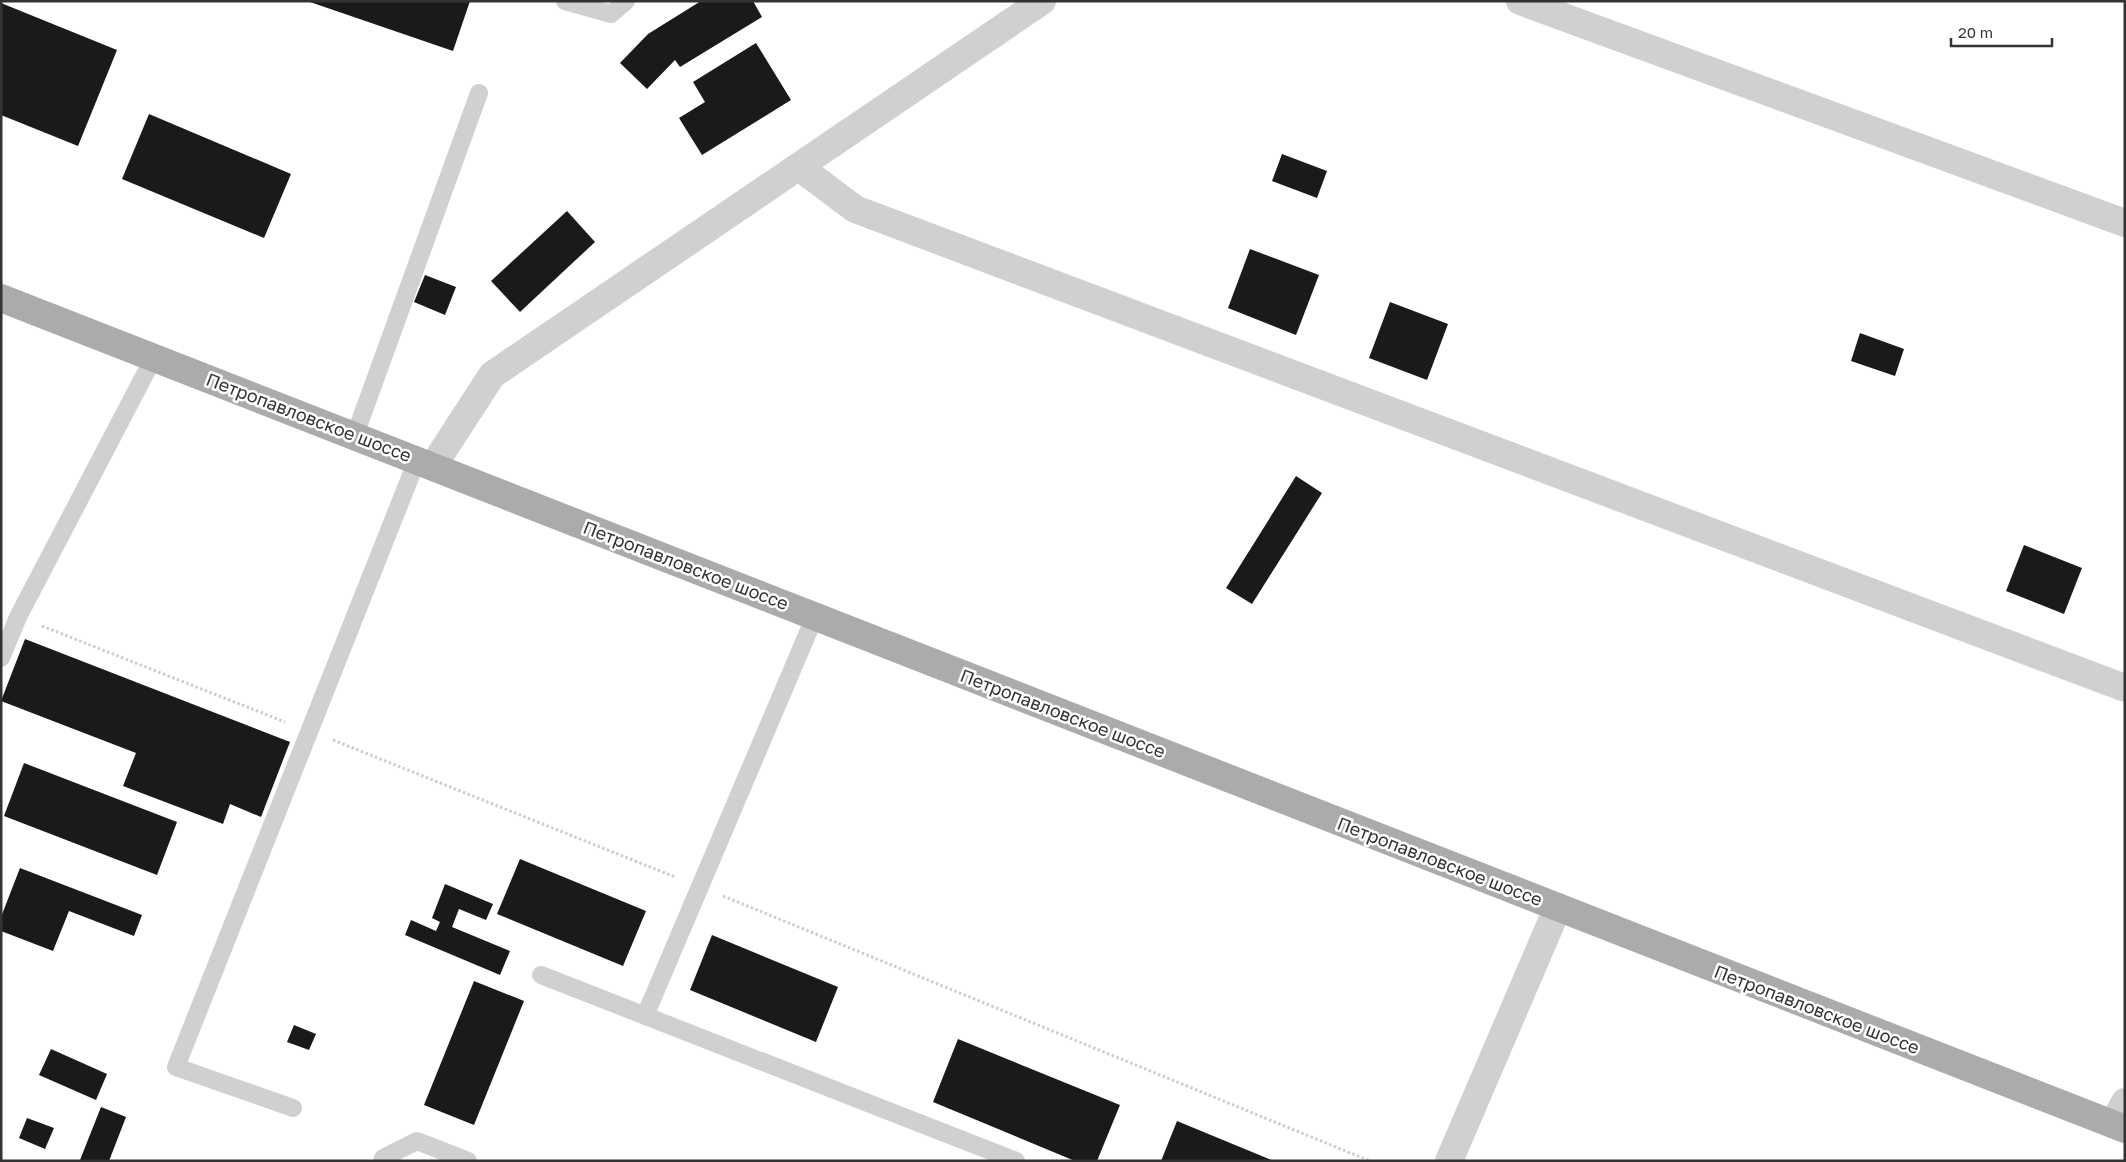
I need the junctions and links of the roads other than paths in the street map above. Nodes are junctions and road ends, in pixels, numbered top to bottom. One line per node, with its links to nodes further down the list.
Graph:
1 (565, 1): 2 (lane)
2 (626, 1)
3 (1042, 1): 6 (street)
4 (1520, 1): 7 (street)
5 (479, 93): 10 (lane)
6 (799, 167): 11 (street); 14 (street)
7 (2125, 223)
8 (1, 298): 9 (main road, Петропавловское шоссе)
9 (154, 357): 10 (main road, Петропавловское шоссе); 13 (lane)
10 (356, 435): 11 (main road, Петропавловское шоссе)
11 (425, 463): 12 (main road, Петропавловское шоссе); 18 (lane)
12 (815, 616): 15 (main road, Петропавловское шоссе); 17 (lane)
13 (1, 658)
14 (2125, 688)
15 (1558, 907): 19 (main road, Петропавловское шоссе); 23 (street)
16 (541, 975): 17 (lane)
17 (645, 1016): 22 (lane)
18 (292, 1108)
19 (2121, 1119)
20 (382, 1161): 21 (lane)
21 (468, 1161)
22 (1016, 1161)
23 (1450, 1161)

